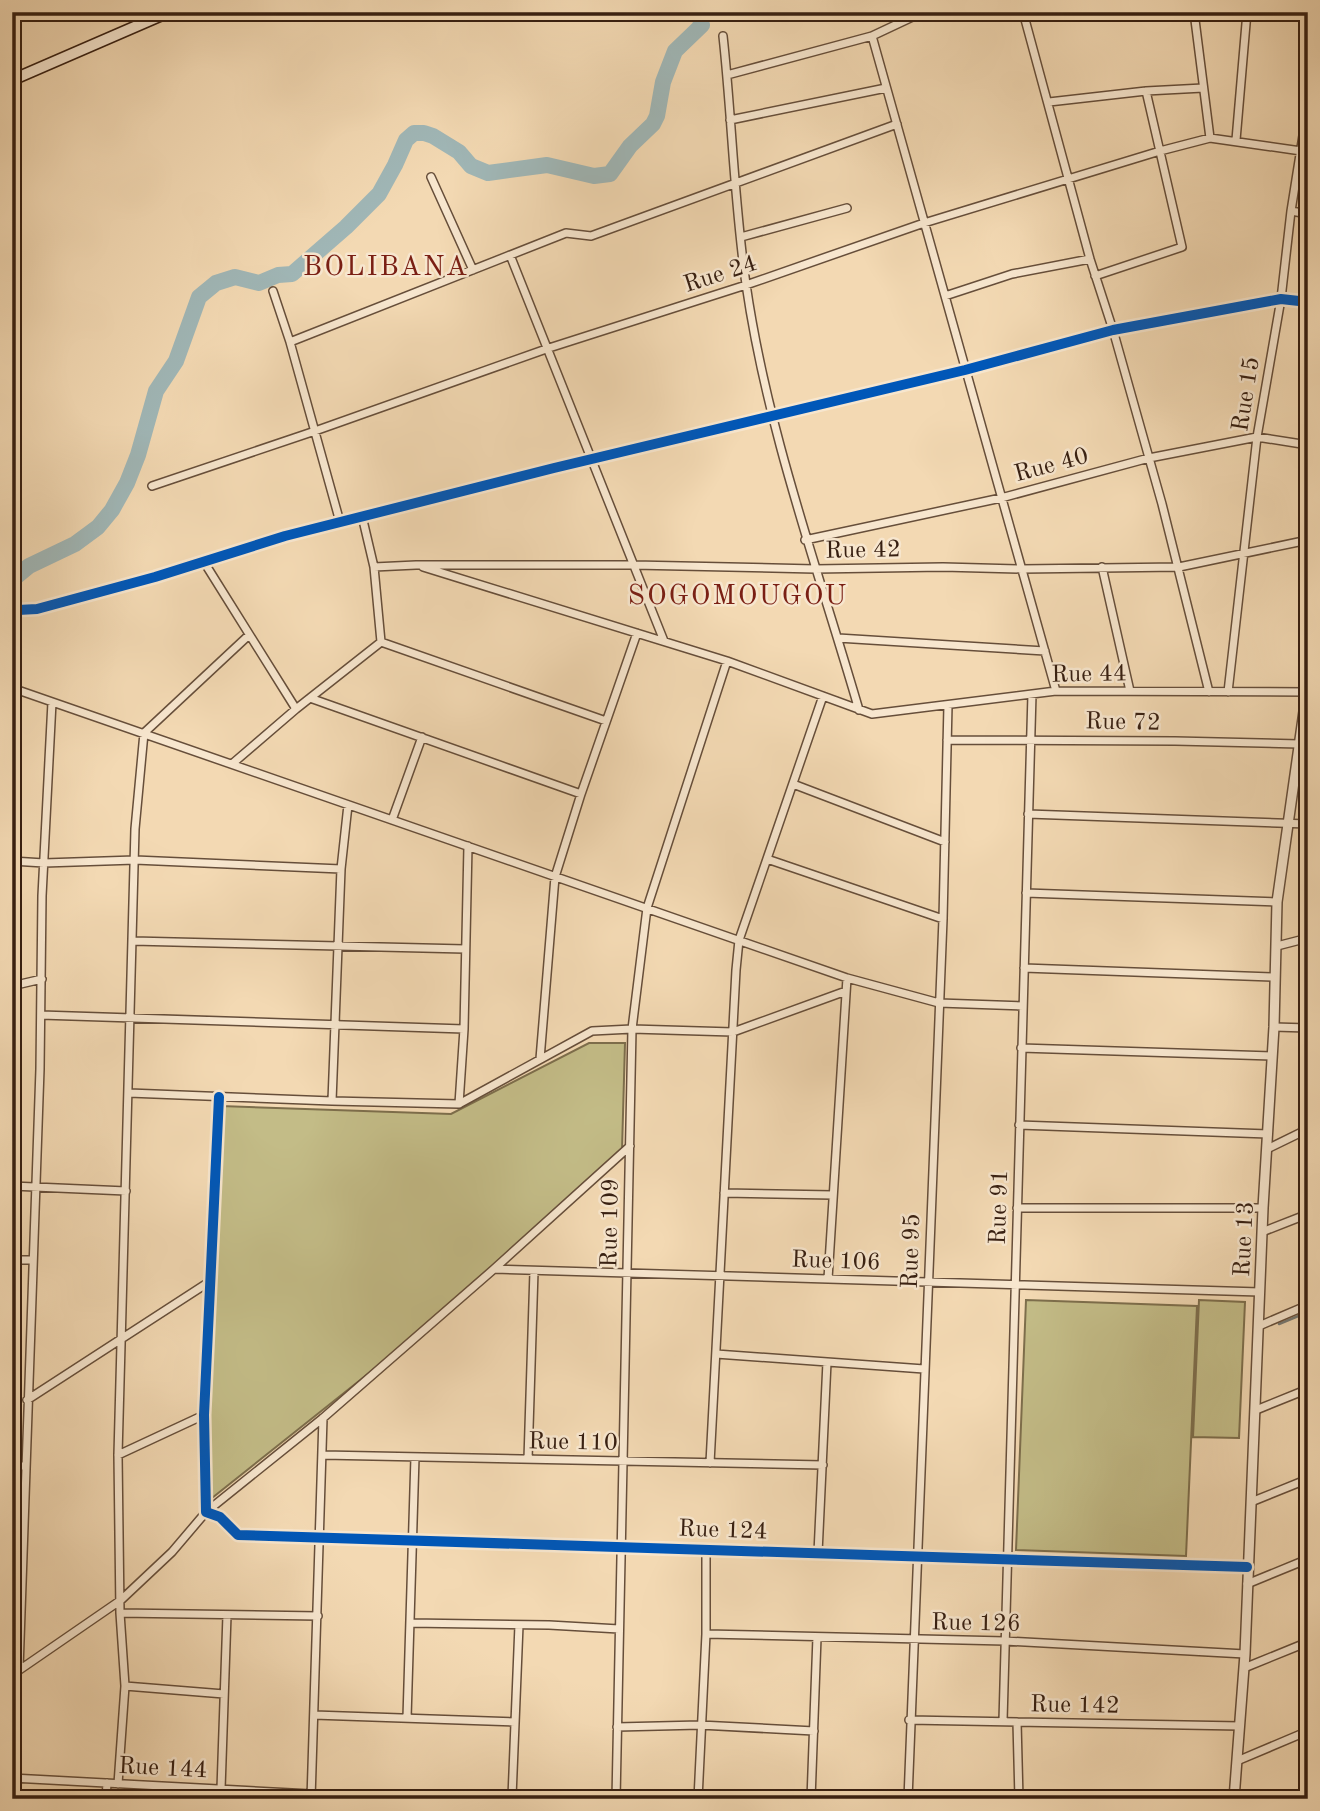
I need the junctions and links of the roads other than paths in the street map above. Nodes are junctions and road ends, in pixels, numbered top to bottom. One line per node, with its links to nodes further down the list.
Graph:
1 (169, 12): 10 (main road)
2 (923, 12): 8 (street)
3 (1023, 12): 14 (street)
4 (1194, 12): 12 (street)
5 (1247, 13): 6 (street); 19 (street)
6 (1308, 16)
7 (723, 36): 9 (street)
8 (872, 36): 9 (street); 11 (street)
9 (727, 75): 16 (street)
10 (12, 80)
11 (886, 88): 16 (street); 17 (street)
12 (1203, 88): 13 (street); 18 (street)
13 (1146, 91): 14 (street); 20 (street)
14 (1049, 102): 23 (street)
15 (1308, 104): 21 (street, Rue 15)
16 (730, 120): 24 (street)
17 (897, 124): 24 (street); 28 (street)
18 (1210, 138): 19 (street, Rue 24); 20 (street, Rue 24)
19 (1236, 140): 21 (street, Rue 24)
20 (1160, 151): 23 (street, Rue 24); 33 (street)
21 (1304, 151): 26 (street, Rue 15)
22 (431, 177): 32 (street)
23 (1069, 178): 28 (street, Rue 24); 31 (street)
24 (735, 183): 29 (street); 30 (street)
25 (847, 208): 29 (street)
26 (1291, 211): 27 (street); 37 (street, Rue 15)
27 (1308, 214)
28 (924, 223): 34 (street, Rue 24); 36 (street)
29 (741, 237): 34 (street)
30 (510, 255): 32 (street); 41 (street)
31 (1090, 259): 33 (street); 36 (street)
32 (472, 270): 40 (street)
33 (1095, 276): 39 (street)
34 (746, 285): 41 (street, Rue 24); 43 (street)
35 (273, 292): 40 (street)
36 (945, 296): 42 (street)
37 (1281, 299): 38 (street); 39 (street); 45 (street, Rue 15)
38 (1308, 302)
39 (1113, 330): 42 (street); 47 (street)
40 (290, 342): 44 (street)
41 (549, 348): 44 (street, Rue 24); 48 (street)
42 (965, 370): 43 (street); 50 (street)
43 (772, 416): 48 (street); 53 (street)
44 (315, 431): 49 (street, Rue 24); 52 (street)
45 (1257, 438): 46 (street, Rue 40); 47 (street, Rue 40); 55 (street, Rue 15)
46 (1308, 445)
47 (1149, 458): 50 (street, Rue 40); 61 (street)
48 (593, 459): 51 (street); 58 (street)
49 (152, 486)
50 (1001, 498): 53 (street, Rue 40); 63 (street)
51 (362, 516): 52 (street); 59 (street)
52 (340, 522): 56 (street)
53 (805, 540): 62 (street)
54 (1308, 540): 55 (street, Rue 42)
55 (1245, 552): 61 (street, Rue 42); 77 (street, Rue 15)
56 (204, 562): 64 (street); 66 (street)
57 (416, 565): 58 (street, Rue 42); 59 (street, Rue 42); 65 (street, Rue 42)
58 (634, 565): 62 (street, Rue 42); 68 (street)
59 (374, 567): 69 (street)
60 (1102, 567): 61 (street, Rue 42); 63 (street, Rue 42); 75 (street)
61 (1179, 567): 76 (street)
62 (815, 569): 63 (street, Rue 42); 67 (street)
63 (1021, 569): 70 (street)
64 (18, 610)
65 (637, 633): 68 (street, Rue 42); 86 (street)
66 (249, 635): 83 (street); 87 (street)
67 (838, 638): 70 (street); 84 (street)
68 (664, 640): 71 (street, Rue 42)
69 (382, 642): 80 (street); 86 (street)
70 (1045, 652): 74 (street)
71 (727, 661): 79 (street, Rue 42); 110 (street, Rue 109)
72 (12, 688): 81 (street)
73 (1307, 689): 77 (street, Rue 44); 91 (street, Rue 13)
74 (1056, 691): 75 (street, Rue 44); 78 (street, Rue 44)
75 (1130, 691): 76 (street, Rue 44)
76 (1209, 692): 77 (street, Rue 44)
77 (1228, 692)
78 (1032, 694): 82 (street, Rue 44); 89 (street, Rue 91)
79 (822, 696): 84 (street, Rue 42); 93 (street)
80 (310, 698): 83 (street); 88 (street)
81 (52, 702): 87 (street); 105 (street)
82 (948, 705): 85 (street, Rue 44); 90 (street, Rue 95)
83 (296, 709): 92 (street)
84 (859, 710): 85 (street, Rue 42)
85 (872, 714)
86 (606, 721): 94 (street)
87 (144, 733): 92 (street); 103 (street)
88 (422, 737): 94 (street); 97 (street)
89 (1030, 739): 90 (street, Rue 72); 91 (street, Rue 72); 96 (street, Rue 91)
90 (947, 740): 100 (street, Rue 95)
91 (1299, 744): 98 (street, Rue 13)
92 (232, 764): 95 (street)
93 (793, 785): 100 (street); 102 (street)
94 (580, 794): 107 (street)
95 (348, 805): 97 (street); 106 (street)
96 (1028, 814): 98 (street); 108 (street, Rue 91)
97 (393, 820): 101 (street)
98 (1287, 823): 99 (street); 109 (street, Rue 13)
99 (1308, 824)
100 (945, 842): 111 (street, Rue 95)
101 (468, 846): 107 (street); 117 (street)
102 (767, 859): 111 (street); 113 (street)
103 (135, 860): 105 (street); 106 (street); 114 (street)
104 (12, 861): 105 (street)
105 (44, 863): 121 (street)
106 (341, 869): 115 (street)
107 (555, 877): 110 (street); 136 (street)
108 (1026, 893): 109 (street); 118 (street, Rue 91)
109 (1278, 902): 116 (street, Rue 13)
110 (647, 908): 113 (street); 132 (street, Rue 109)
111 (943, 919): 124 (street, Rue 95)
112 (1308, 938): 116 (street)
113 (739, 940): 120 (street); 133 (street)
114 (133, 941): 115 (street); 127 (street)
115 (338, 946): 117 (street); 128 (street)
116 (1277, 946): 119 (street, Rue 13)
117 (465, 949): 131 (street)
118 (1024, 968): 119 (street); 125 (street, Rue 91)
119 (1275, 977): 129 (street, Rue 13)
120 (847, 978): 123 (street); 124 (street)
121 (42, 979): 122 (street); 126 (street)
122 (12, 986)
123 (846, 991): 133 (street); 150 (street)
124 (939, 1003): 125 (street); 163 (street, Rue 95)
125 (1023, 1006): 134 (street, Rue 91)
126 (41, 1015): 127 (street); 147 (street)
127 (131, 1018): 128 (street); 137 (street)
128 (335, 1025): 131 (street); 139 (street)
129 (1274, 1027): 130 (street); 135 (street, Rue 13)
130 (1308, 1028)
131 (464, 1029): 140 (street)
132 (632, 1029): 133 (street); 136 (street); 144 (street, Rue 109)
133 (733, 1032): 149 (street)
134 (1021, 1048): 135 (street); 141 (street, Rue 91)
135 (1272, 1056): 143 (street, Rue 13)
136 (540, 1059): 140 (street)
137 (129, 1093): 138 (street); 148 (street)
138 (219, 1097): 139 (street); 162 (street)
139 (332, 1101): 140 (street)
140 (460, 1104)
141 (1019, 1125): 143 (street); 151 (street, Rue 91)
142 (1308, 1129): 145 (street)
143 (1268, 1134): 145 (street, Rue 13)
144 (630, 1146): 157 (street); 159 (street, Rue 109)
145 (1267, 1149): 152 (street, Rue 13)
146 (12, 1186): 147 (street)
147 (35, 1187): 148 (street); 156 (street)
148 (126, 1191): 168 (street)
149 (724, 1193): 150 (street); 160 (street)
150 (833, 1195): 161 (street)
151 (1017, 1208): 152 (street); 164 (street, Rue 91)
152 (1264, 1208): 154 (street, Rue 13)
153 (1308, 1214): 154 (street)
154 (1262, 1232): 165 (street, Rue 13)
155 (12, 1260): 156 (street)
156 (33, 1260): 173 (street)
157 (494, 1269): 158 (street, Rue 106); 176 (street)
158 (534, 1270): 159 (street, Rue 106); 180 (street)
159 (627, 1273): 160 (street, Rue 106); 181 (street, Rue 109)
160 (720, 1276): 161 (street, Rue 106); 169 (street)
161 (828, 1279): 163 (street, Rue 106)
162 (209, 1282): 168 (street); 175 (street)
163 (928, 1282): 164 (street, Rue 106); 171 (street, Rue 95)
164 (1015, 1284): 165 (street, Rue 106); 197 (street, Rue 91)
165 (1260, 1292): 167 (street, Rue 13)
166 (1308, 1305): 167 (street)
167 (1259, 1326): 174 (street, Rue 13)
168 (122, 1338): 173 (street); 177 (street)
169 (716, 1354): 170 (street); 182 (street)
170 (827, 1362): 171 (street); 183 (street)
171 (924, 1369): 196 (street, Rue 95)
172 (1308, 1389): 174 (street)
173 (27, 1399): 185 (street)
174 (1256, 1410): 187 (street, Rue 13)
175 (204, 1415): 177 (street); 188 (street)
176 (324, 1419): 178 (street); 188 (street)
177 (118, 1455): 201 (street)
178 (323, 1455): 179 (street, Rue 110); 189 (street)
179 (415, 1457): 180 (street, Rue 110); 190 (street)
180 (528, 1459): 181 (street, Rue 110)
181 (623, 1461): 182 (street, Rue 110); 193 (street, Rue 109)
182 (710, 1462): 183 (street, Rue 110)
183 (823, 1465): 195 (street)
184 (12, 1466): 185 (street)
185 (25, 1466): 192 (street)
186 (1308, 1479): 187 (street)
187 (1251, 1502): 199 (street, Rue 13)
188 (206, 1512): 189 (street, Rue 124); 201 (street)
189 (320, 1538): 190 (street, Rue 124); 204 (street)
190 (412, 1541): 193 (street, Rue 124); 205 (street)
191 (12, 1547): 192 (street)
192 (23, 1547): 215 (street)
193 (621, 1547): 194 (street, Rue 124); 207 (street, Rue 109)
194 (706, 1550): 195 (street, Rue 124); 208 (street)
195 (818, 1553): 196 (street, Rue 124)
196 (916, 1556): 197 (street, Rue 124); 210 (street, Rue 95)
197 (1007, 1559): 199 (street, Rue 124); 211 (street, Rue 91)
198 (1308, 1559): 200 (street)
199 (1247, 1567): 200 (street, Rue 13)
200 (1247, 1584): 213 (street, Rue 13)
201 (121, 1600): 202 (street); 215 (street)
202 (120, 1613): 203 (street); 216 (street)
203 (226, 1615): 204 (street); 217 (street)
204 (318, 1616): 218 (street)
205 (410, 1623): 206 (street); 219 (street)
206 (519, 1625): 207 (street); 222 (street)
207 (620, 1629): 226 (street, Rue 109)
208 (706, 1634): 209 (street, Rue 126); 224 (street)
209 (817, 1637): 210 (street, Rue 126); 227 (street)
210 (913, 1640): 211 (street, Rue 126); 220 (street, Rue 95)
211 (1005, 1641): 213 (street, Rue 126); 221 (street, Rue 91)
212 (1308, 1642): 214 (street)
213 (1245, 1654): 214 (street, Rue 13)
214 (1244, 1668): 225 (street, Rue 13)
215 (16, 1672)
216 (125, 1686): 217 (street); 232 (street)
217 (224, 1694): 233 (street)
218 (314, 1715): 219 (street); 234 (street)
219 (407, 1718): 222 (street)
220 (909, 1720): 221 (street, Rue 142); 243 (street, Rue 95)
221 (1003, 1721): 223 (street, Rue 142)
222 (515, 1722): 236 (street)
223 (1017, 1722): 225 (street, Rue 142); 244 (street)
224 (700, 1725): 226 (street); 227 (street); 241 (street)
225 (1240, 1726): 229 (street, Rue 13)
226 (617, 1727): 240 (street, Rue 109)
227 (814, 1731): 242 (street)
228 (1308, 1731): 229 (street)
229 (1237, 1761): 245 (street, Rue 13)
230 (13, 1779): 231 (street, Rue 144); 237 (street)
231 (107, 1783): 232 (street, Rue 144); 238 (street)
232 (118, 1784): 233 (street, Rue 144)
233 (222, 1789): 234 (street, Rue 144)
234 (311, 1796): 235 (street, Rue 144)
235 (461, 1797): 236 (street, Rue 144)
236 (513, 1797): 239 (street, Rue 144)
237 (13, 1799)
238 (106, 1799)
239 (565, 1799)
240 (616, 1799)
241 (698, 1799)
242 (811, 1799)
243 (908, 1799)
244 (1019, 1799)
245 (1234, 1799)

